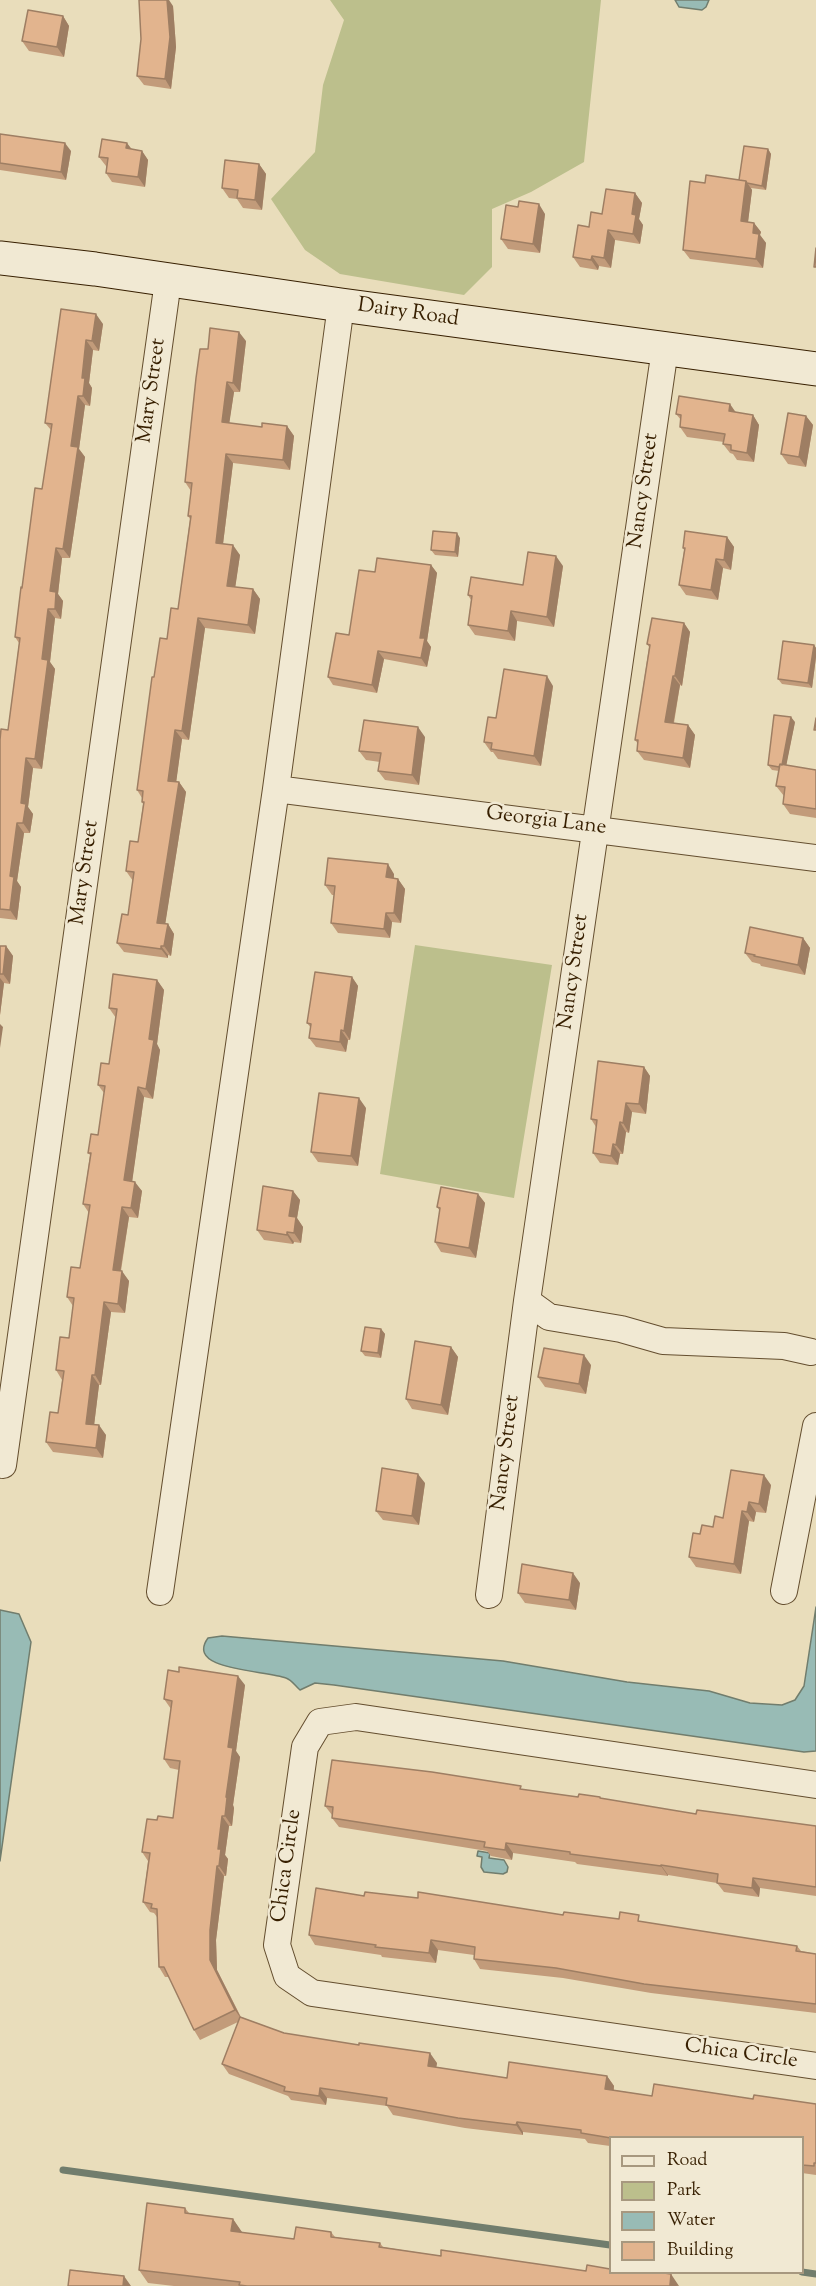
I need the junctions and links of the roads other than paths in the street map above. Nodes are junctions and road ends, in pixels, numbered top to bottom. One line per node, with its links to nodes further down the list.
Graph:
1 (0, 258): 2 (street, Dairy Road)
2 (168, 281): 3 (street, Dairy Road); 12 (street, Mary Street)
3 (341, 305): 4 (street, Dairy Road); 6 (street)
4 (665, 349): 5 (street, Dairy Road); 7 (street, Nancy Street)
5 (816, 369)
6 (276, 789): 7 (street, Georgia Lane); 14 (street)
7 (596, 829): 8 (street, Georgia Lane); 9 (street, Nancy Street)
8 (816, 858)
9 (527, 1301): 10 (street); 15 (street, Nancy Street)
10 (814, 1351)
11 (816, 1426): 13 (street)
12 (3, 1465)
13 (784, 1591)
14 (160, 1592)
15 (489, 1595)
16 (816, 1785): 17 (street, Chica Circle)
17 (816, 2066)

